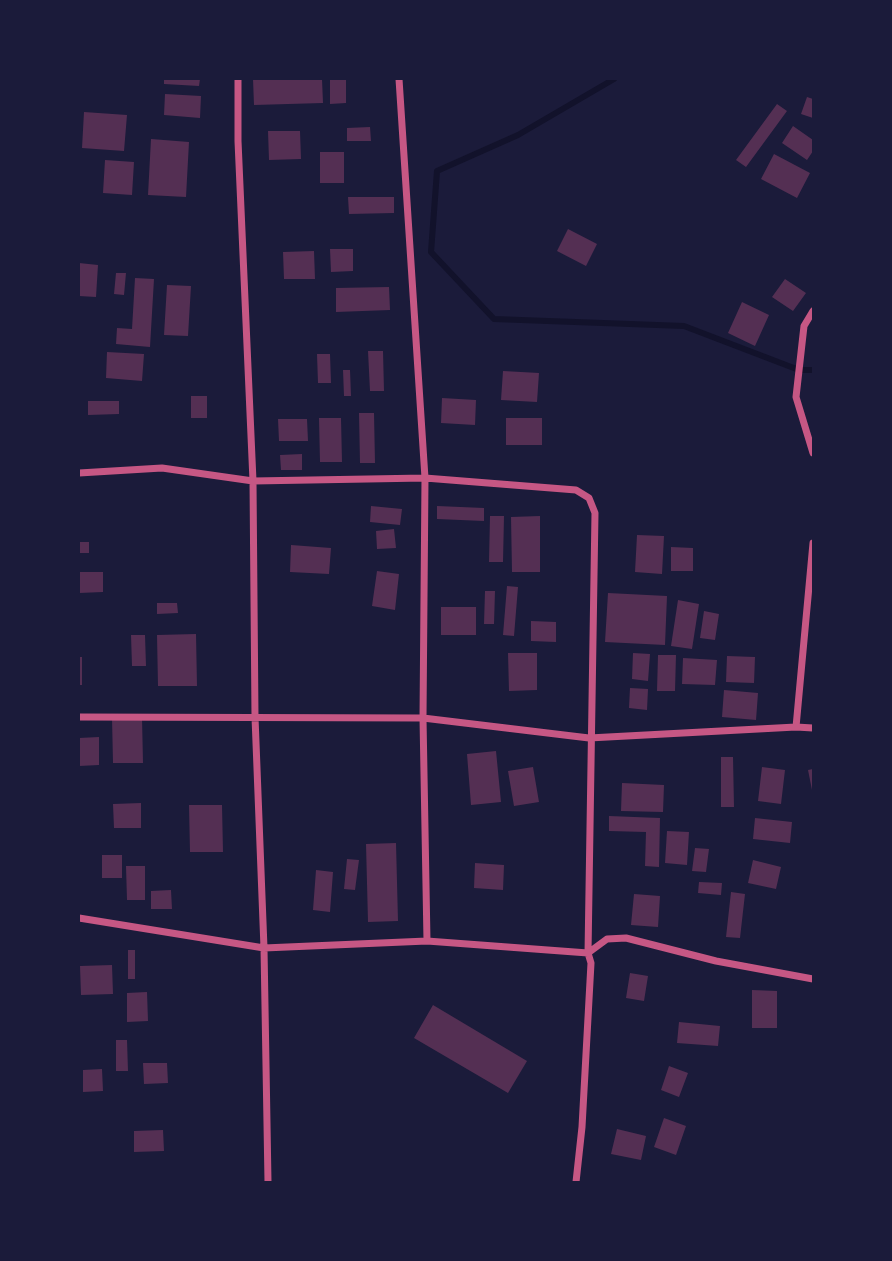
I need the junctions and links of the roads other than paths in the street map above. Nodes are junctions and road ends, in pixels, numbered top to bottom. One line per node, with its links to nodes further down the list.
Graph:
1 (238, 79): 7 (street)
2 (399, 79): 6 (street)
3 (813, 311): 4 (street)
4 (813, 453)
5 (79, 472): 7 (street)
6 (425, 478): 7 (street); 11 (street); 14 (street)
7 (253, 481): 10 (street)
8 (813, 543): 12 (street)
9 (79, 717): 10 (street)
10 (256, 717): 11 (street); 17 (street)
11 (423, 718): 14 (street); 16 (street)
12 (796, 727): 13 (street); 14 (street)
13 (813, 728)
14 (589, 738): 18 (street)
15 (79, 918): 17 (street)
16 (428, 941): 17 (street); 18 (street)
17 (264, 948): 20 (street)
18 (588, 953): 19 (street); 21 (street)
19 (813, 979)
20 (268, 1182)
21 (576, 1182)

